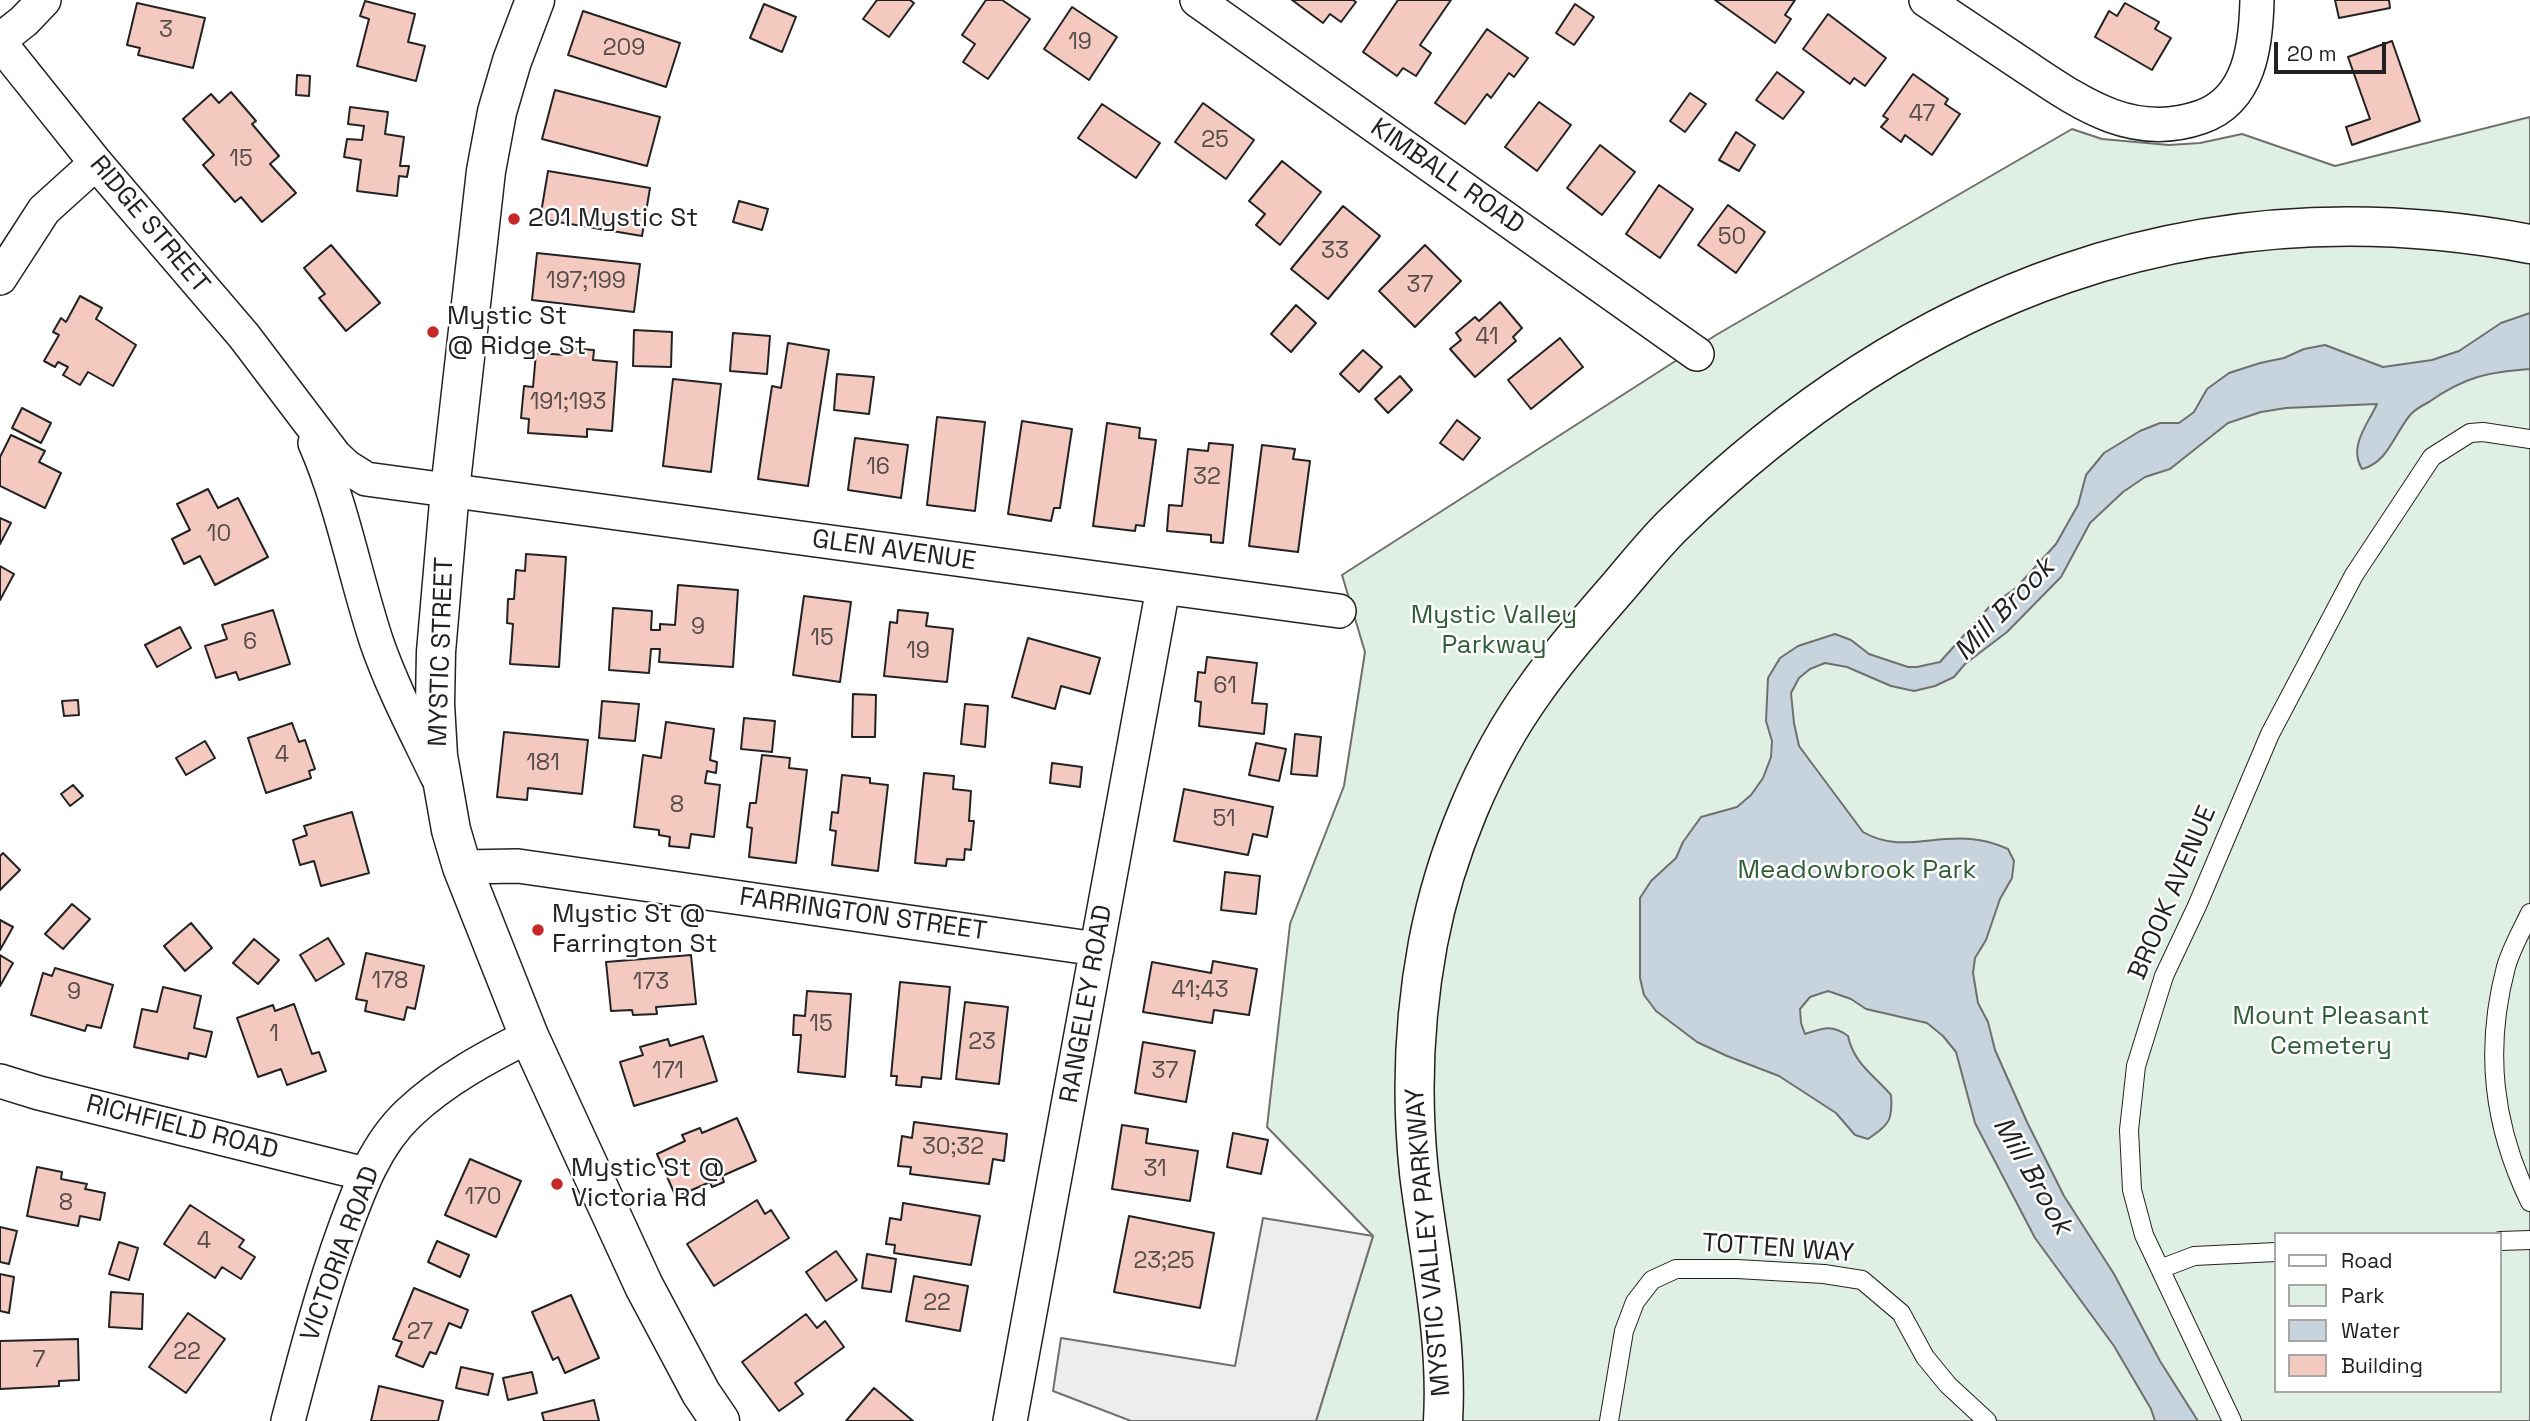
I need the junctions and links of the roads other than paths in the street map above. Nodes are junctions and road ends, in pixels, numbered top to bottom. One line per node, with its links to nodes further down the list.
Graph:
1 (44, 0): 6 (street)
2 (535, 0): 13 (main road, MYSTIC STREET)
3 (1197, 0): 10 (street, KIMBALL ROAD)
4 (1926, 0): 5 (street)
5 (2256, 0)
6 (0, 41): 7 (street, RIDGE STREET)
7 (96, 163): 9 (street); 11 (street, RIDGE STREET)
8 (2530, 244): 31 (main road, MYSTIC VALLEY PARKWAY)
9 (0, 278)
10 (1697, 355)
11 (298, 405): 13 (street, RIDGE STREET); 16 (street, RIDGE STREET)
12 (2530, 439): 27 (lane, BROOK AVENUE)
13 (450, 490): 14 (street, GLEN AVENUE); 16 (main road, MYSTIC STREET)
14 (1163, 588): 15 (street, GLEN AVENUE); 19 (street, RANGELEY ROAD)
15 (1339, 611)
16 (444, 793): 17 (main road, MYSTIC STREET)
17 (461, 867): 19 (street, FARRINGTON STREET); 20 (main road, MYSTIC STREET)
18 (2530, 913): 23 (lane)
19 (1097, 949): 30 (street, RANGELEY ROAD)
20 (529, 1036): 22 (street, VICTORIA ROAD); 29 (main road, MYSTIC STREET)
21 (0, 1081): 22 (street, RICHFIELD ROAD)
22 (365, 1174): 28 (street, VICTORIA ROAD)
23 (2530, 1202)
24 (2530, 1240): 25 (lane)
25 (2502, 1241)
26 (2274, 1252): 27 (lane)
27 (2160, 1269): 34 (lane, BROOK AVENUE)
28 (288, 1421)
29 (720, 1421)
30 (1010, 1421)
31 (1443, 1421)
32 (1609, 1421): 33 (lane, TOTTEN WAY)
33 (1987, 1421)
34 (2232, 1421)

